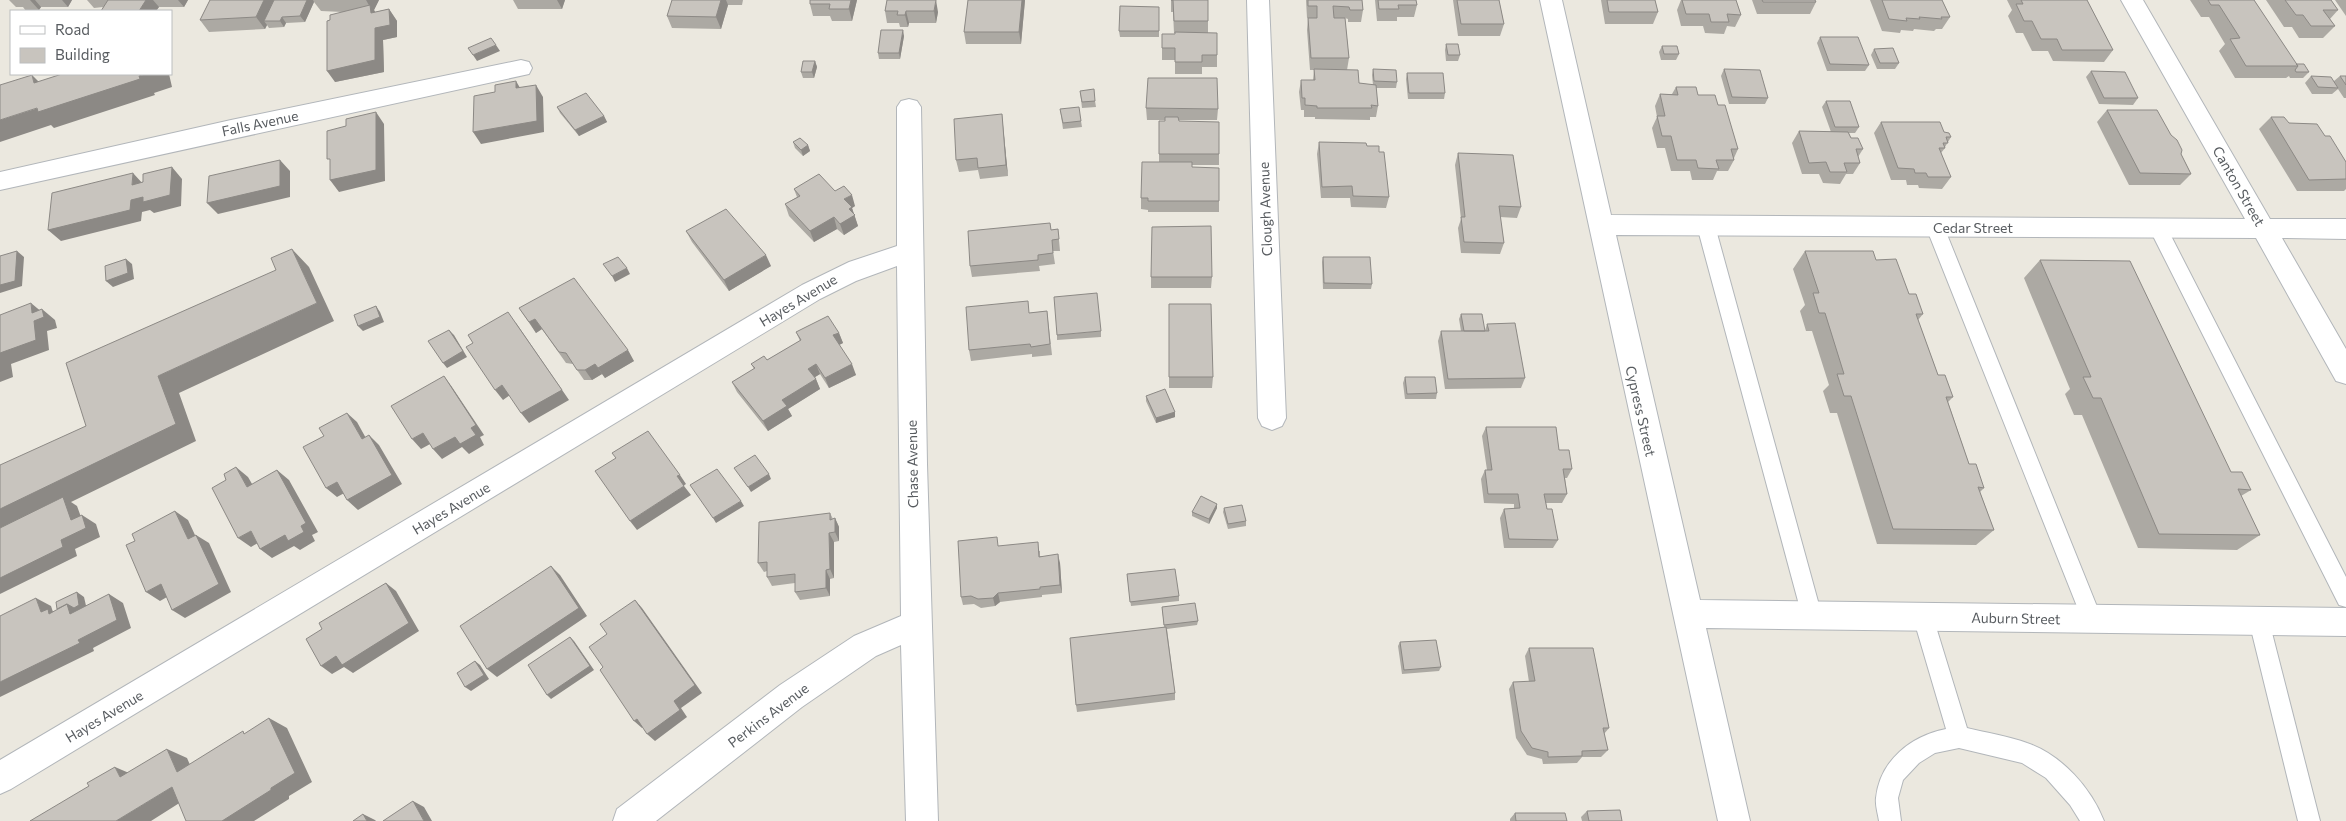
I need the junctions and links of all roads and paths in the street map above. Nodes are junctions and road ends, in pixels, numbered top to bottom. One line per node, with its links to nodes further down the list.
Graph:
1 (1258, 0): 15 (street, Clough Avenue)
2 (1551, 0): 7 (street, Cypress Street)
3 (2132, 0): 11 (street, Canton Street)
4 (521, 68): 6 (street, Falls Avenue)
5 (909, 107): 13 (street, Chase Avenue)
6 (0, 181)
7 (1600, 225): 8 (street, Cedar Street); 17 (street, Cypress Street)
8 (1706, 226): 9 (street, Cedar Street); 18 (lane)
9 (1935, 227): 10 (street, Cedar Street); 20 (lane)
10 (2158, 228): 11 (street, Cedar Street); 16 (lane)
11 (2263, 228): 12 (street, Cedar Street); 14 (street, Canton Street)
12 (2346, 229)
13 (909, 253): 23 (street, Chase Avenue); 25 (street, Hayes Avenue)
14 (2346, 373)
15 (1272, 418)
16 (2346, 598)
17 (1687, 614): 18 (street, Auburn Street); 28 (street, Cypress Street)
18 (1812, 616): 19 (street, Auburn Street)
19 (1923, 617): 20 (street, Auburn Street); 24 (lane)
20 (2092, 619): 21 (street, Auburn Street)
21 (2259, 621): 22 (street, Auburn Street); 31 (lane)
22 (2346, 622)
23 (915, 625): 26 (street, Perkins Avenue); 27 (street, Chase Avenue)
24 (1959, 738): 29 (lane); 30 (lane)
25 (0, 778)
26 (629, 821)
27 (922, 821)
28 (1734, 821)
29 (1890, 821)
30 (2093, 821)
31 (2309, 821)

